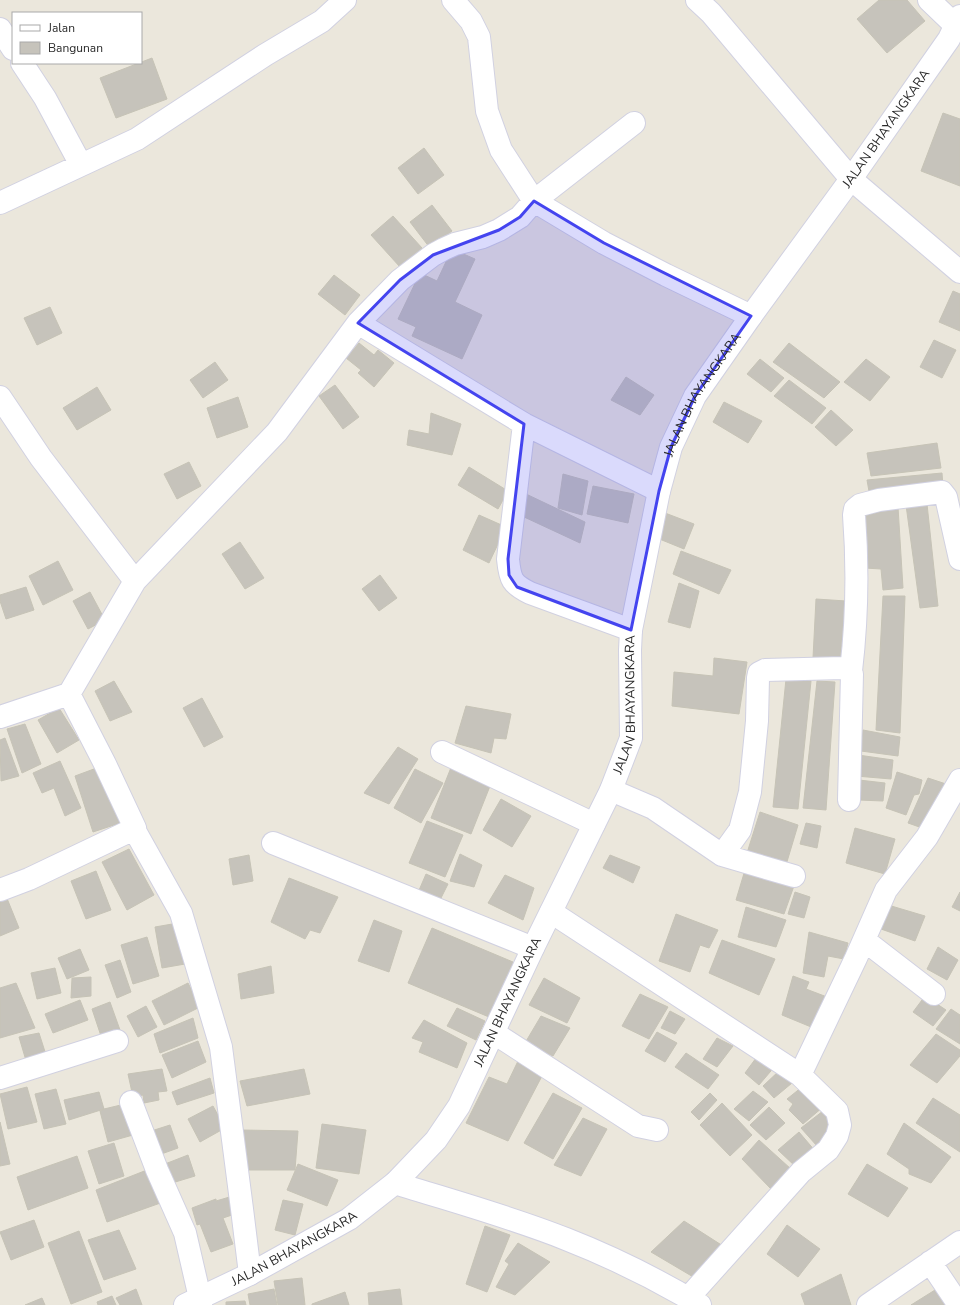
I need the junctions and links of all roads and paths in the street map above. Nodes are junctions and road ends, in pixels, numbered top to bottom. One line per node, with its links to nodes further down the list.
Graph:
1 (345, 0): 10 (street)
2 (453, 0): 12 (street)
3 (697, 0): 11 (street)
4 (929, 0): 5 (street)
5 (958, 20): 11 (street, JALAN BHAYANGKARA)
6 (0, 29): 7 (street)
7 (12, 47)
8 (23, 64): 10 (street)
9 (634, 123): 12 (street)
10 (81, 165): 13 (street)
11 (851, 179): 14 (street); 15 (street, JALAN BHAYANGKARA)
12 (534, 201): 15 (street); 16 (street)
13 (0, 204)
14 (960, 272)
15 (751, 316): 19 (street, JALAN BHAYANGKARA)
16 (358, 323): 18 (street); 21 (street)
17 (0, 397): 21 (street)
18 (524, 424): 19 (street); 22 (street)
19 (659, 490): 22 (street, JALAN BHAYANGKARA)
20 (960, 559): 23 (street)
21 (134, 581): 24 (street)
22 (631, 630): 28 (street, JALAN BHAYANGKARA)
23 (851, 671): 29 (street); 33 (street)
24 (69, 694): 25 (street); 31 (street)
25 (0, 717)
26 (442, 752): 30 (street)
27 (960, 780): 37 (street)
28 (611, 790): 30 (street, JALAN BHAYANGKARA); 33 (street)
29 (849, 800)
30 (594, 824): 36 (street, JALAN BHAYANGKARA)
31 (134, 829): 35 (street); 49 (street)
32 (272, 843): 38 (street)
33 (722, 855): 34 (street)
34 (794, 876)
35 (0, 890)
36 (551, 912): 38 (street, JALAN BHAYANGKARA); 42 (street)
37 (864, 940): 39 (street); 42 (street)
38 (534, 948): 40 (street, JALAN BHAYANGKARA)
39 (934, 994)
40 (494, 1033): 45 (street); 46 (street, JALAN BHAYANGKARA)
41 (117, 1041): 43 (street)
42 (800, 1075): 50 (street)
43 (0, 1078)
44 (130, 1102): 51 (street)
45 (657, 1130)
46 (395, 1183): 49 (street, JALAN BHAYANGKARA); 50 (street)
47 (960, 1242): 48 (street)
48 (930, 1262): 52 (street); 53 (street)
49 (250, 1274): 51 (street, JALAN BHAYANGKARA)
50 (694, 1301)
51 (195, 1303)
52 (868, 1305)
53 (959, 1305)

